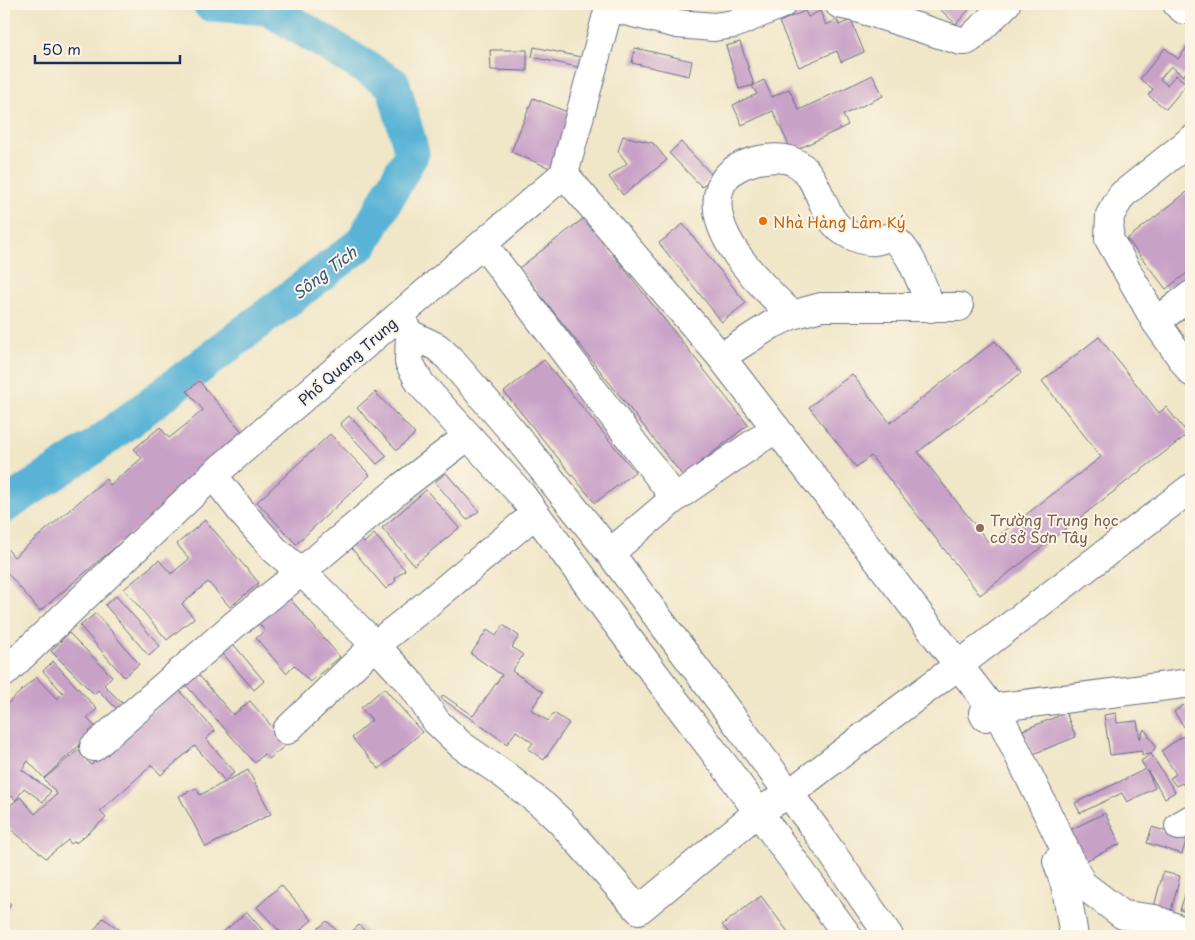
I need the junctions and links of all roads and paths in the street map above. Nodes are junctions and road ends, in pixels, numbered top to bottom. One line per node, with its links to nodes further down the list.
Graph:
1 (782, 4): 4 (street)
2 (839, 4): 3 (street)
3 (1006, 4)
4 (610, 5): 6 (street)
5 (1191, 140): 12 (street)
6 (564, 174): 7 (street, Phố Quang Trung); 14 (street)
7 (483, 244): 13 (street, Phố Quang Trung); 20 (street)
8 (1191, 295): 12 (street)
9 (931, 308): 10 (street); 11 (street); 11 (street)
10 (959, 308)
11 (792, 315): 14 (street)
12 (1156, 322): 15 (street)
13 (404, 325): 17 (street); 18 (street, Phố Quang Trung); 22 (street)
14 (721, 357): 16 (street)
15 (1191, 372)
16 (776, 428): 20 (street); 25 (street)
17 (468, 436): 21 (street); 23 (street)
18 (214, 475): 23 (street); 26 (street, Phố Quang Trung)
19 (1191, 488): 25 (street)
20 (675, 498): 22 (street)
21 (535, 514): 24 (street); 32 (street)
22 (610, 553): 31 (street)
23 (301, 572): 24 (street); 30 (street)
24 (375, 645): 29 (street); 32 (street)
25 (959, 665): 28 (street); 31 (street)
26 (4, 673)
27 (1191, 684): 28 (street)
28 (992, 708): 33 (street); 35 (street)
29 (287, 730)
30 (94, 747)
31 (789, 794): 32 (street); 37 (street)
32 (758, 812): 36 (street)
33 (1121, 926): 34 (street)
34 (1191, 934)
35 (1070, 935)
36 (848, 936)
37 (889, 936)

